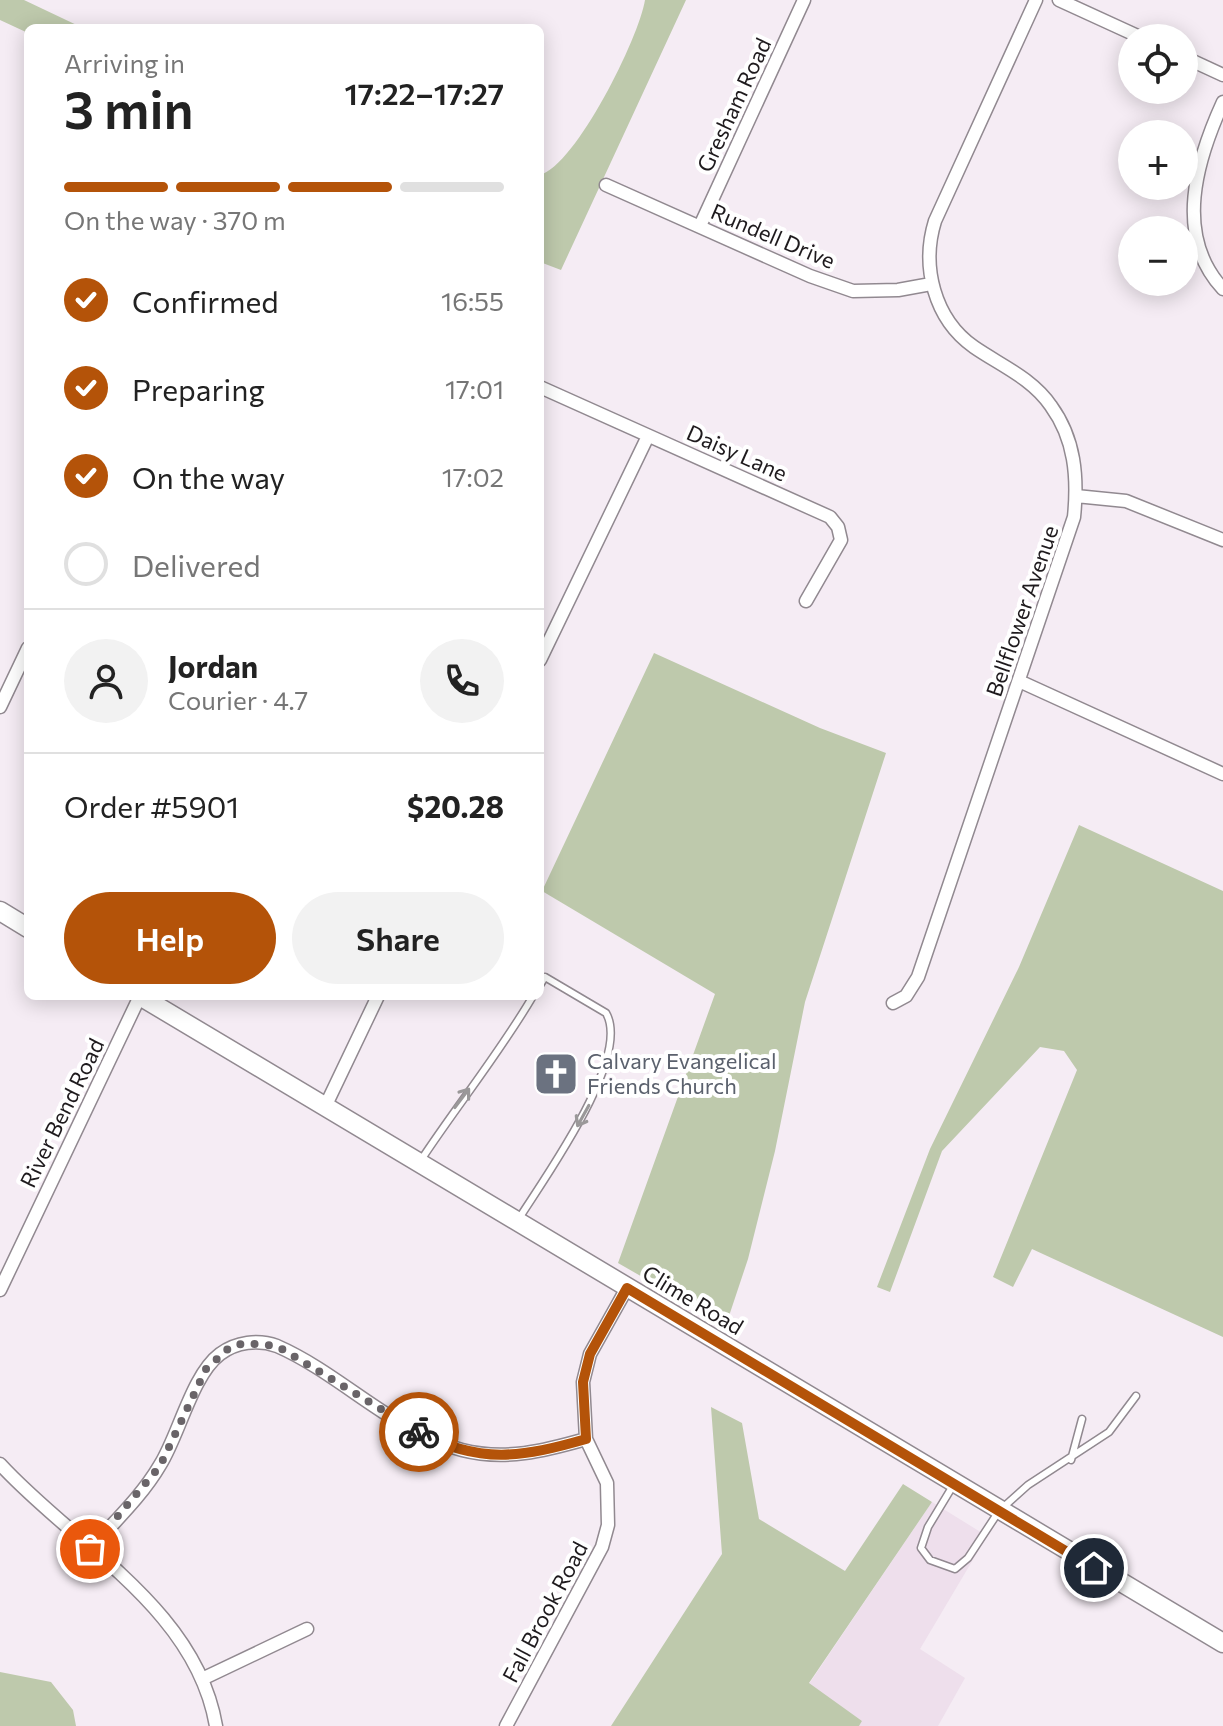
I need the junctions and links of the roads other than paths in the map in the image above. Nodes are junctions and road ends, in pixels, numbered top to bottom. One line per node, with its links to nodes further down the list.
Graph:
1 (804, 0): 9 (street, Gresham Road)
2 (1036, 0): 10 (street, Bellflower Avenue)
3 (1059, 0): 4 (street)
4 (1118, 27)
5 (1198, 63): 6 (street)
6 (1223, 75)
7 (1223, 102): 11 (street)
8 (606, 185): 9 (street, Rundell Drive)
9 (700, 226): 10 (street, Rundell Drive)
10 (931, 284): 14 (street, Bellflower Avenue)
11 (1223, 289)
12 (544, 389): 13 (street, Daisy Lane)
13 (648, 436): 16 (street, Daisy Lane); 17 (street)
14 (1076, 496): 15 (street); 19 (street, Bellflower Avenue)
15 (1223, 540)
16 (806, 601)
17 (544, 652)
18 (24, 656): 20 (street)
19 (1019, 681): 21 (street); 29 (street, Bellflower Avenue)
20 (0, 707)
21 (1223, 774)
22 (0, 911): 23 (main road)
23 (24, 926)
24 (544, 979): 32 (lane, one-way to 32)
25 (138, 1000): 34 (street, River Bend Road)
26 (147, 1000): 30 (main road, Clime Road)
27 (376, 1000): 30 (street)
28 (531, 1000): 31 (lane, one-way to 28)
29 (893, 1003)
30 (325, 1107): 31 (main road, Clime Road)
31 (419, 1163): 32 (main road, Clime Road)
32 (517, 1222): 33 (main road, Clime Road)
33 (627, 1288): 37 (street, Fall Brook Road); 40 (main road, Clime Road)
34 (0, 1290)
35 (1136, 1396): 38 (lane)
36 (1082, 1419): 38 (lane)
37 (586, 1439): 42 (street); 47 (street, Fall Brook Road)
38 (1071, 1460): 41 (lane)
39 (0, 1464): 42 (street)
40 (954, 1484): 41 (main road, Clime Road); 41 (lane)
41 (999, 1511): 44 (main road, Clime Road)
42 (90, 1549): 45 (street)
43 (307, 1629): 45 (street)
44 (1223, 1643)
45 (202, 1679): 46 (street)
46 (216, 1726)
47 (506, 1726)

